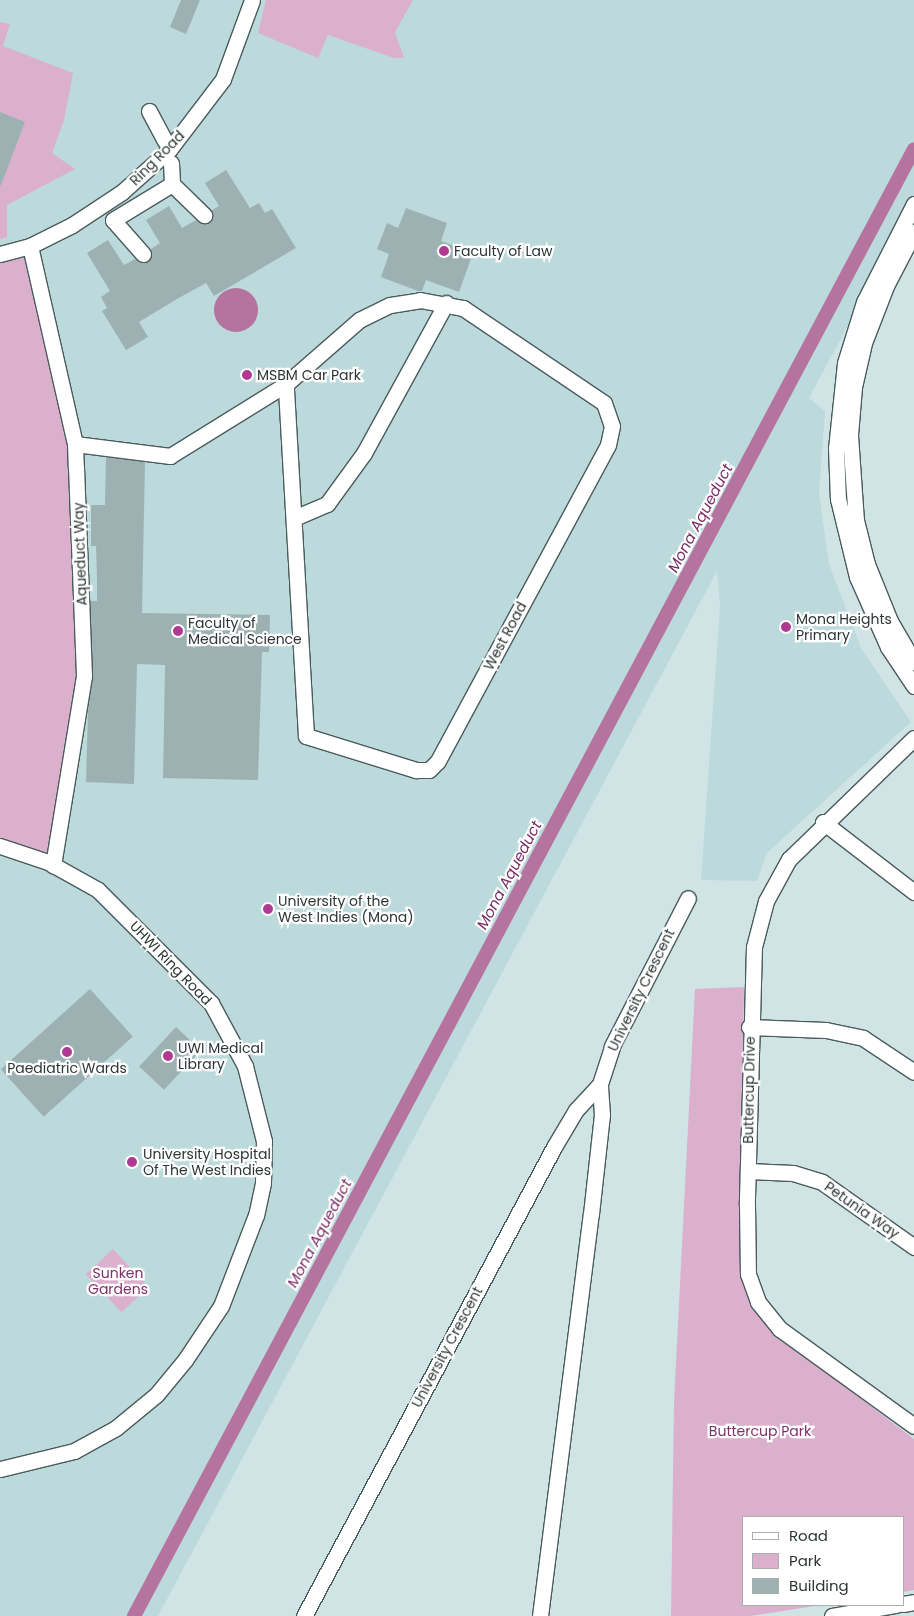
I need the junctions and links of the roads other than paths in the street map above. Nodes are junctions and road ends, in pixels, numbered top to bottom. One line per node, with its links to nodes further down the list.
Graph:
1 (252, 0): 9 (street, Ring Road)
2 (149, 111): 3 (street)
3 (165, 141)
4 (171, 163): 5 (street)
5 (172, 184): 7 (street); 11 (street)
6 (914, 204): 17 (street)
7 (204, 215)
8 (914, 232): 16 (street)
9 (30, 246): 10 (street, Ring Road); 14 (street, Aqueduct Way)
10 (0, 254)
11 (143, 254)
12 (446, 303): 13 (street, West Road); 15 (street); 15 (street, West Road)
13 (286, 384): 14 (street); 15 (street, West Road)
14 (75, 444): 21 (street, Aqueduct Way)
15 (294, 518)
16 (914, 662)
17 (914, 686)
18 (914, 738): 19 (street, Buttercup Drive)
19 (823, 822): 22 (street); 24 (street, Buttercup Drive)
20 (0, 846): 21 (street, UHWI Ring Road)
21 (54, 865): 30 (street, UHWI Ring Road)
22 (914, 892)
23 (688, 898): 26 (street, University Crescent)
24 (749, 1028): 25 (street); 27 (street, Buttercup Drive)
25 (914, 1072)
26 (600, 1084): 32 (street, University Crescent); 33 (street, University Crescent)
27 (748, 1172): 28 (street, Petunia Way); 29 (street, Buttercup Drive)
28 (914, 1247)
29 (914, 1426)
30 (0, 1469)
31 (890, 1606): 34 (street)
32 (304, 1616)
33 (540, 1616)
34 (832, 1616)

